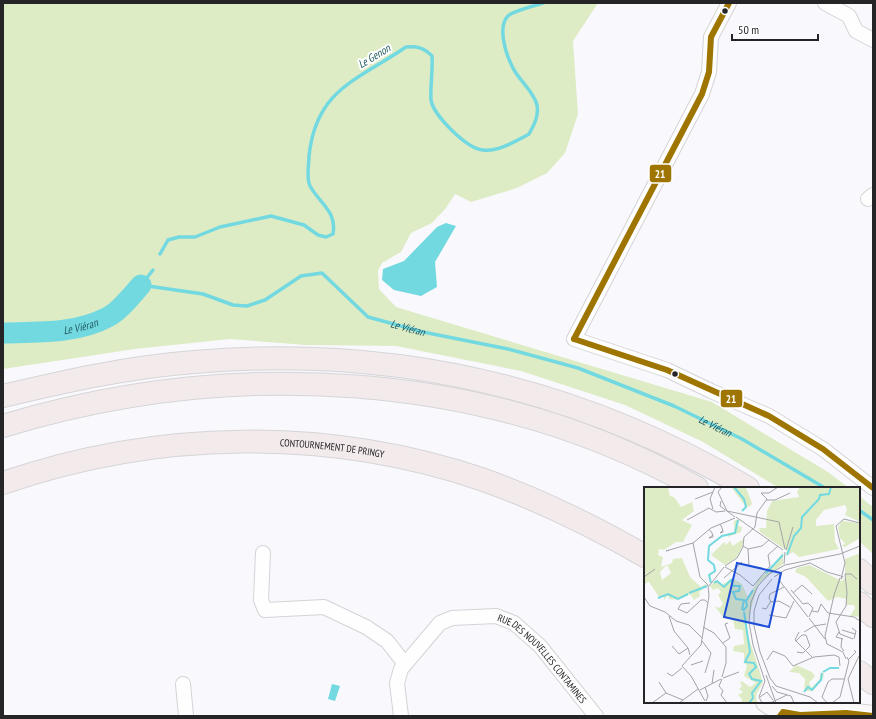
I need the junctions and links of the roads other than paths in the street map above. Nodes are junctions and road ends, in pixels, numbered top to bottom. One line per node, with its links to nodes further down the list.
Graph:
1 (729, 3): 10 (street)
2 (825, 3): 3 (street)
3 (873, 40)
4 (3, 396): 9 (highway)
5 (3, 426): 8 (highway)
6 (3, 473): 11 (highway, CONTOURNEMENT DE PRINGY)
7 (3, 483): 13 (highway, CONTOURNEMENT DE PRINGY)
8 (695, 487)
9 (746, 487)
10 (873, 488)
11 (644, 544)
12 (263, 553): 18 (street)
13 (644, 555)
14 (860, 571): 15 (highway)
15 (873, 583)
16 (860, 604): 17 (highway)
17 (873, 616)
18 (405, 664): 24 (street, RUE DES NOUVELLES CONTAMINES); 25 (street, RUE DES NOUVELLES CONTAMINES)
19 (860, 673): 20 (highway)
20 (873, 683)
21 (184, 684): 23 (street)
22 (774, 708): 26 (street)
23 (186, 716)
24 (401, 716)
25 (596, 716)
26 (873, 716)

